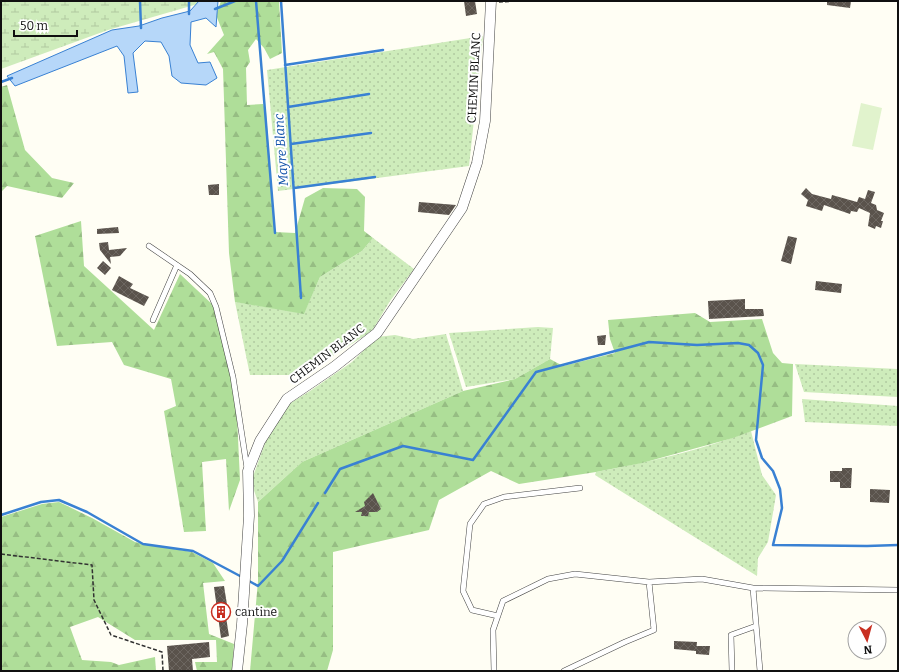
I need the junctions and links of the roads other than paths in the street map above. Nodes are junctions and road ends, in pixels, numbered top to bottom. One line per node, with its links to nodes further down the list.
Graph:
1 (494, 2): 5 (street, CHEMIN BLANC)
2 (149, 246): 3 (lane)
3 (177, 265): 4 (lane); 5 (lane)
4 (153, 320)
5 (248, 471): 12 (street, CHEMIN BLANC)
6 (580, 488): 10 (lane)
7 (649, 582): 8 (lane); 10 (lane); 14 (lane)
8 (754, 588): 9 (lane); 11 (lane)
9 (898, 590)
10 (498, 616): 13 (lane)
11 (756, 626): 15 (lane); 16 (lane)
12 (237, 671)
13 (494, 671)
14 (564, 671)
15 (732, 671)
16 (760, 671)

